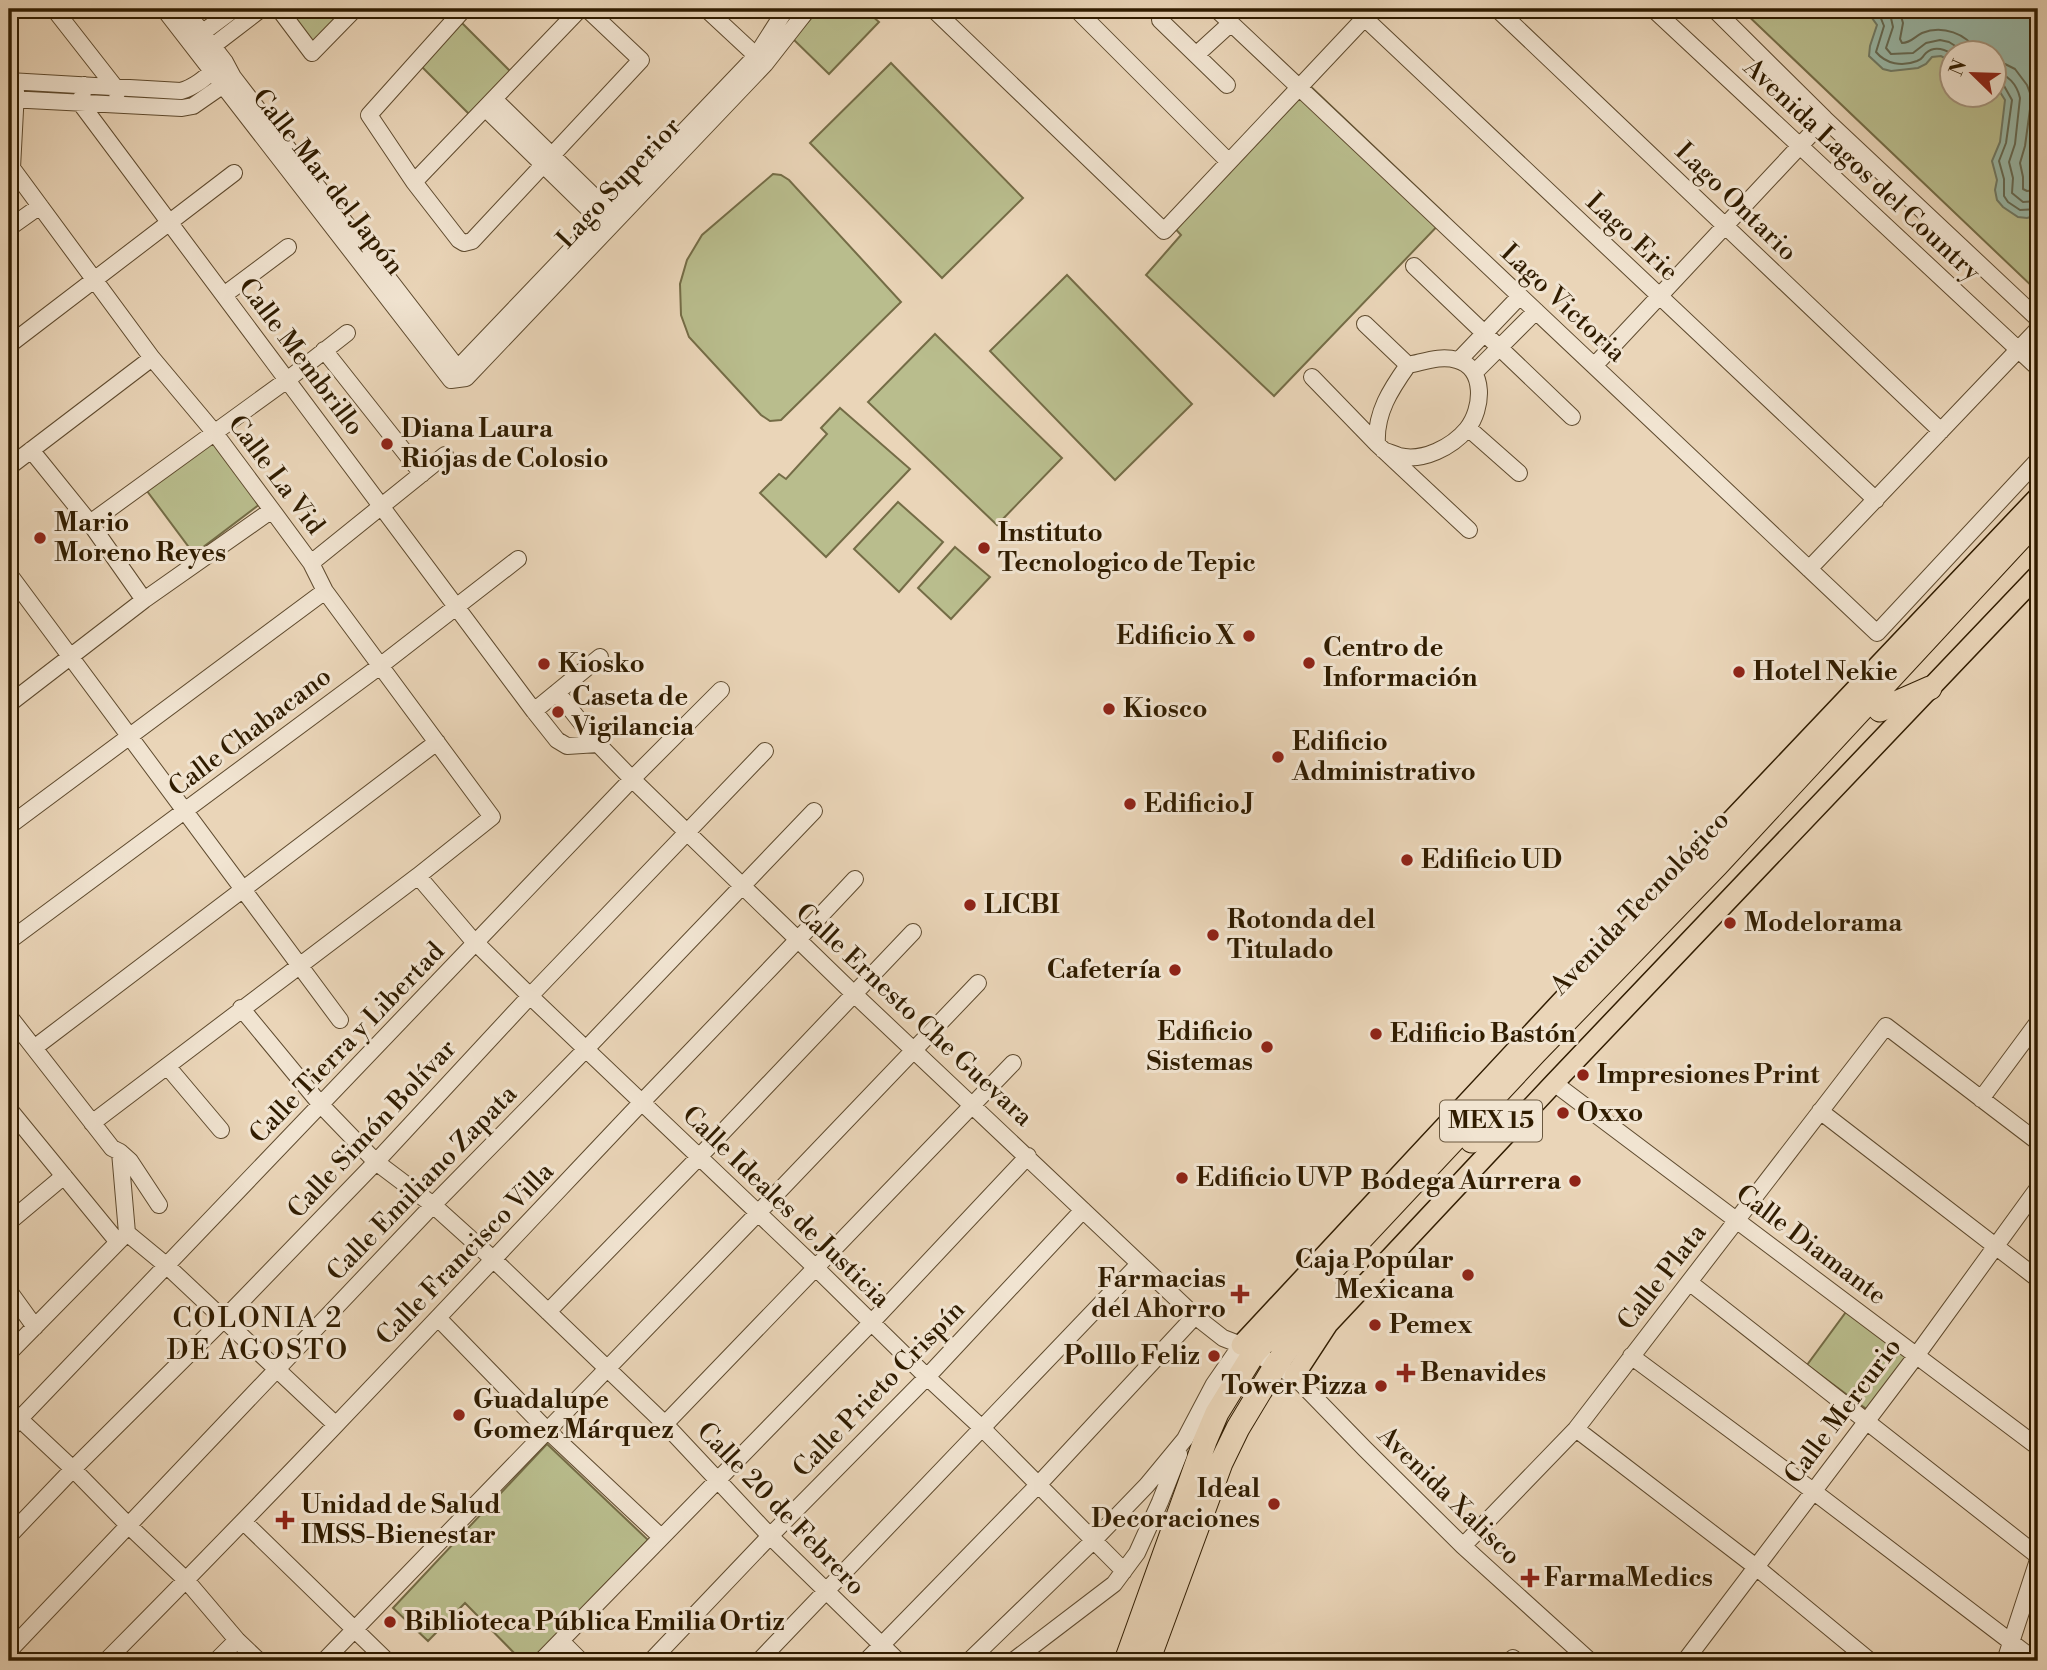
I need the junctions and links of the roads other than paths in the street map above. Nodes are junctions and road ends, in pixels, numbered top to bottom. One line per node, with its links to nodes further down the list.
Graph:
1 (54, 9): 31 (street)
2 (164, 9): 23 (street, Calle Mar del Japón)
3 (184, 9): 23 (street, Calle Mar del Japón)
4 (234, 9): 23 (street)
5 (261, 9): 23 (street)
6 (279, 9): 19 (street)
7 (464, 9): 43 (street)
8 (580, 9): 35 (street)
9 (587, 9): 39 (street)
10 (706, 9): 25 (street)
11 (786, 9): 25 (street, Lago Superior)
12 (808, 9): 25 (street, Lago Superior)
13 (933, 9): 40 (street)
14 (1076, 9): 40 (street)
15 (1216, 9): 22 (street, Lago Victoria)
16 (1497, 9): 47 (street, Lago Ontario)
17 (1653, 9): 38 (street, Avenida Lagos del Country)
18 (1714, 9): 37 (street, Avenida Lagos del Country)
19 (353, 10)
20 (1364, 12): 32 (street); 54 (street, Lago Erie)
21 (1160, 20): 24 (street)
22 (1231, 23): 24 (street); 32 (street, Lago Victoria)
23 (201, 44): 26 (street, Calle Mar del Japón)
24 (1196, 55): 30 (street)
25 (761, 60): 45 (street, Lago Superior)
26 (219, 66): 28 (street, Calle Mar del Japón); 31 (street)
27 (12, 82): 29 (street); 33 (street)
28 (228, 82): 36 (street); 71 (street, Calle Mar del Japón)
29 (84, 85): 31 (street); 34 (street)
30 (1227, 85)
31 (115, 87): 36 (street)
32 (1299, 87): 40 (street); 53 (street, Lago Victoria)
33 (13, 99): 34 (street); 41 (street)
34 (81, 104): 36 (street); 46 (street, Calle Membrillo)
35 (489, 104): 39 (street); 43 (street)
36 (122, 105)
37 (1825, 119): 38 (street); 56 (street, Avenida Lagos del Country)
38 (1800, 146): 47 (street); 63 (street, Avenida Lagos del Country)
39 (547, 160): 43 (street); 45 (street)
40 (1229, 162)
41 (10, 169): 44 (street, Calle La Vid)
42 (234, 173): 46 (street)
43 (414, 182)
44 (40, 205): 48 (street); 51 (street, Calle La Vid)
45 (609, 220): 71 (street, Lago Superior)
46 (170, 222): 51 (street); 52 (street, Calle Membrillo)
47 (1725, 226): 54 (street); 76 (street, Lago Ontario)
48 (9, 228)
49 (288, 247): 52 (street)
50 (1414, 266): 60 (street)
51 (95, 280): 61 (street); 65 (street, Calle La Vid)
52 (224, 295): 73 (street, Calle Membrillo)
53 (1520, 296): 55 (street, Lago Victoria); 60 (street)
54 (1659, 296): 68 (street); 86 (street, Lago Erie)
55 (1536, 311): 62 (street); 68 (street, Lago Victoria)
56 (2038, 319)
57 (1365, 324): 67 (street)
58 (2038, 329): 63 (street)
59 (347, 333): 64 (street)
60 (1484, 333): 62 (street); 66 (street)
61 (9, 345)
62 (1499, 348): 70 (street); 74 (street)
63 (2019, 349): 69 (street, Avenida Lagos del Country); 76 (street)
64 (324, 350): 73 (street); 84 (street)
65 (152, 358): 77 (street, Calle La Vid); 79 (street)
66 (1459, 360): 67 (street); 70 (street)
67 (1408, 365): 78 (street)
68 (1594, 366): 95 (street, Lago Victoria)
69 (2038, 368)
70 (1474, 373): 75 (street)
71 (460, 376)
72 (1312, 377): 78 (street)
73 (287, 380): 77 (street); 87 (street, Calle Membrillo)
74 (1572, 417)
75 (1468, 428): 78 (street); 83 (street)
76 (1941, 431): 86 (street)
77 (214, 432): 88 (street, Calle La Vid); 89 (street)
78 (1379, 443): 91 (street)
79 (31, 450): 82 (street); 89 (street)
80 (445, 455): 84 (street)
81 (2038, 460): 95 (street, Lago Victoria)
82 (9, 467)
83 (1519, 473)
84 (422, 474): 87 (street)
85 (2038, 497): 92 (main road, Avenida Tecnológico)
86 (1875, 500): 95 (street)
87 (382, 506): 94 (street); 101 (street, Calle Membrillo)
88 (272, 510): 94 (street, Calle La Vid); 100 (street)
89 (90, 523): 100 (street)
90 (2036, 529): 92 (highway); 102 (highway, Avenida Tecnológico / MEX 15); 110 (highway, Avenida Tecnológico / MEX 15)
91 (1469, 530)
92 (2000, 537): 98 (main road, Avenida Tecnológico)
93 (518, 559): 101 (street, Calle Chabacano)
94 (311, 563): 99 (street, Calle La Vid)
95 (1809, 569)
96 (2038, 575): 106 (main road, Avenida Tecnológico)
97 (11, 581): 103 (street)
98 (1956, 583): 102 (highway); 130 (main road, Avenida Tecnológico)
99 (325, 591): 105 (street, Calle La Vid); 112 (street)
100 (144, 600): 103 (street)
101 (457, 607): 105 (street, Calle Chabacano); 111 (street, Calle Membrillo)
102 (1946, 618): 135 (highway, Avenida Tecnológico / MEX 15)
103 (71, 657): 109 (street); 112 (street)
104 (600, 657): 108 (street)
105 (380, 666): 113 (street, Calle La Vid); 117 (street, Calle Chabacano)
106 (1930, 688): 110 (highway); 144 (main road, Avenida Tecnológico)
107 (721, 690): 116 (street, Calle Tierra y Libertad)
108 (557, 692): 111 (street); 114 (street, Calle Ernesto Che Guevara)
109 (9, 704)
110 (1880, 710): 154 (highway, Avenida Tecnológico / MEX 15)
111 (534, 711): 114 (street, Calle Membrillo)
112 (129, 735): 117 (street); 119 (street)
113 (437, 742): 121 (street, Calle La Vid); 124 (street)
114 (598, 744): 116 (street, Calle Ernesto Che Guevara)
115 (765, 751): 120 (street, Calle Simón Bolívar)
116 (632, 779): 120 (street, Calle Ernesto Che Guevara); 128 (street, Calle Tierra y Libertad)
117 (186, 811): 124 (street); 127 (street, Calle Chabacano)
118 (814, 811): 123 (street, Calle Emiliano Zapata)
119 (9, 826)
120 (687, 831): 123 (street, Calle Ernesto Che Guevara); 133 (street, Calle Simón Bolívar)
121 (418, 876): 128 (street, Calle Ideales de Justicia); 129 (street)
122 (855, 879): 126 (street, Calle Francisco Villa)
123 (742, 885): 126 (street, Calle Ernesto Che Guevara); 140 (street, Calle Emiliano Zapata)
124 (244, 889): 129 (street); 139 (street)
125 (913, 932): 132 (street)
126 (798, 940): 132 (street, Calle Ernesto Che Guevara); 146 (street, Calle Francisco Villa)
127 (9, 941)
128 (477, 943): 133 (street, Calle Ideales de Justicia); 147 (street, Calle Tierra y Libertad)
129 (301, 965): 134 (street); 137 (street)
130 (1593, 968): 135 (highway); 183 (main road, Avenida Tecnológico)
131 (978, 983): 141 (street)
132 (854, 994): 141 (street, Calle Ernesto Che Guevara); 158 (street)
133 (530, 996): 140 (street, Calle Ideales de Justicia); 159 (street, Calle Simón Bolívar)
134 (241, 1008): 143 (street); 147 (street, Calle 20 de Febrero)
135 (1576, 1011): 183 (highway, Avenida Tecnológico / MEX 15)
136 (9, 1016): 139 (street)
137 (340, 1020)
138 (2038, 1022): 145 (street)
139 (34, 1048): 151 (street)
140 (586, 1049): 146 (street, Calle Ideales de Justicia); 163 (street, Calle Emiliano Zapata)
141 (913, 1050): 148 (street, Calle Ernesto Che Guevara); 165 (street)
142 (1013, 1063): 148 (street)
143 (167, 1066): 151 (street); 153 (street)
144 (1554, 1083): 152 (main road, Avenida Tecnológico); 166 (street, Calle Diamante)
145 (1981, 1099): 150 (street, Calle Plata); 155 (street)
146 (642, 1103): 158 (street, Calle Ideales de Justicia); 170 (street, Calle Francisco Villa)
147 (321, 1105): 159 (street, Calle 20 de Febrero); 172 (street, Calle Tierra y Libertad)
148 (972, 1106): 157 (street, Calle Ernesto Che Guevara); 173 (street)
149 (9, 1109): 160 (street)
150 (1820, 1111): 166 (street, Calle Plata); 169 (street)
151 (92, 1123): 156 (street)
152 (1514, 1127): 154 (highway); 189 (main road, Avenida Tecnológico)
153 (221, 1130)
154 (1472, 1141): 189 (highway, Avenida Tecnológico / MEX 15)
155 (2038, 1142)
156 (116, 1150): 162 (street); 168 (street)
157 (1027, 1156): 164 (street, Calle Ernesto Che Guevara); 181 (street)
158 (699, 1157): 165 (street, Calle Ideales de Justicia); 177 (street)
159 (376, 1162): 163 (street, Calle 20 de Febrero); 179 (street, Calle Simón Bolívar)
160 (64, 1176): 167 (street); 168 (street)
161 (2038, 1188): 169 (street, Calle Mercurio)
162 (159, 1205)
163 (433, 1205): 170 (street, Calle 20 de Febrero); 187 (street, Calle Emiliano Zapata)
164 (1083, 1210): 171 (street, Calle Ernesto Che Guevara); 190 (street, Calle Prieto Crispín)
165 (758, 1213): 173 (street, Calle Ideales de Justicia); 188 (street)
166 (1737, 1219): 175 (street, Calle Plata); 186 (street, Calle Diamante)
167 (9, 1222)
168 (122, 1237): 172 (street); 182 (street)
169 (1996, 1246): 174 (street); 186 (street, Calle Mercurio)
170 (494, 1260): 177 (street, Calle 20 de Febrero); 180 (street, Calle Francisco Villa)
171 (1139, 1264): 178 (street, Calle Ernesto Che Guevara); 195 (street)
172 (167, 1266): 179 (street); 191 (street, Calle Tierra y Libertad)
173 (816, 1268): 181 (street, Calle Ideales de Justicia); 194 (street)
174 (2038, 1279)
175 (1689, 1282): 185 (street, Calle Plata); 192 (street)
176 (9, 1291): 182 (street)
177 (548, 1312): 188 (street, Calle 20 de Febrero)
178 (1195, 1316): 183 (street, Calle Ernesto Che Guevara); 202 (street)
179 (224, 1319): 187 (street); 200 (street, Calle Simón Bolívar)
180 (439, 1319): 193 (street, Calle Francisco Villa); 197 (street)
181 (871, 1323): 190 (street, Calle Ideales de Justicia); 201 (street)
182 (35, 1327): 184 (street)
183 (1247, 1349): 189 (street, Avenida Xalisco); 198 (street); 236 (highway, Avenida Tecnológico / MEX 15)
184 (9, 1353)
185 (1632, 1356): 196 (street, Calle Plata); 203 (street)
186 (1916, 1356): 192 (street, Calle Mercurio); 199 (street, Calle Diamante)
187 (278, 1369): 193 (street); 205 (street, Calle Emiliano Zapata)
188 (607, 1369): 194 (street, Calle 20 de Febrero); 197 (street)
189 (1285, 1370): 210 (street, Avenida Xalisco); 237 (highway, Avenida Tecnológico / MEX 15)
190 (926, 1377): 195 (street, Calle Ideales de Justicia); 207 (street, Calle Prieto Crispín)
191 (12, 1419): 200 (street)
192 (1866, 1422): 203 (street, Calle Mercurio); 211 (street)
193 (335, 1424): 204 (street, Calle Francisco Villa)
194 (665, 1424): 201 (street, Calle 20 de Febrero)
195 (983, 1429): 202 (street, Calle Ideales de Justicia); 215 (street)
196 (1576, 1429): 210 (street, Calle Plata); 212 (street)
197 (547, 1430): 208 (street); 216 (street)
198 (1185, 1439): 209 (street); 213 (street)
199 (2038, 1447)
200 (73, 1469): 205 (street); 206 (street, Calle Simón Bolívar)
201 (718, 1480): 207 (street, Calle 20 de Febrero); 208 (street)
202 (1038, 1485): 209 (street, Calle Ideales de Justicia); 220 (street)
203 (1813, 1491): 212 (street, Calle Mercurio); 219 (street)
204 (244, 1522): 214 (street, Calle Francisco Villa); 216 (street)
205 (128, 1525): 214 (street); 221 (street, Calle Emiliano Zapata)
206 (9, 1536)
207 (770, 1536): 215 (street, Calle 20 de Febrero); 230 (street, Calle Prieto Crispín)
208 (661, 1537): 218 (street)
209 (1093, 1541): 213 (street, Calle Ideales de Justicia); 234 (street)
210 (1463, 1546): 238 (street, Avenida Xalisco)
211 (2038, 1558): 219 (street)
212 (1756, 1567): 222 (street, Calle Mercurio); 239 (street)
213 (1124, 1571): 235 (street)
214 (186, 1580): 217 (street); 223 (street, Calle Francisco Villa)
215 (826, 1591): 220 (street, Calle 20 de Febrero); 231 (street)
216 (354, 1630): 226 (street); 227 (street)
217 (237, 1640): 224 (street); 225 (street)
218 (561, 1641): 228 (street); 229 (street)
219 (2011, 1643): 240 (street); 241 (street)
220 (881, 1645): 232 (street); 233 (street, Calle 20 de Febrero)
221 (9, 1651)
222 (1688, 1660)
223 (106, 1661)
224 (216, 1661)
225 (259, 1661)
226 (324, 1661)
227 (387, 1661)
228 (541, 1661)
229 (581, 1661)
230 (651, 1661)
231 (759, 1661)
232 (866, 1661)
233 (898, 1661)
234 (969, 1661)
235 (1013, 1661)
236 (1126, 1661)
237 (1148, 1661)
238 (1590, 1661)
239 (1870, 1661)
240 (2005, 1661)
241 (2036, 1661)

